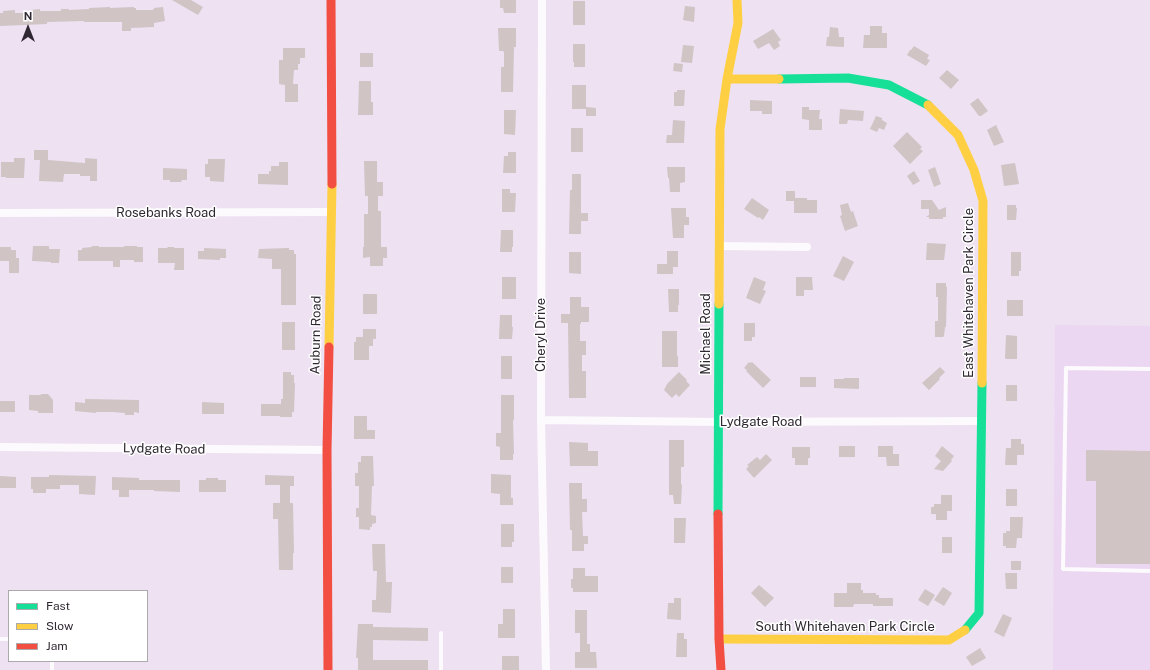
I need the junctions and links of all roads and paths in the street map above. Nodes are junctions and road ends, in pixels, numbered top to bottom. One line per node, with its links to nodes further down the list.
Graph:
1 (331, 0): 5 (street, Auburn Road)
2 (542, 0): 10 (street, Cheryl Drive)
3 (737, 0): 4 (street, Michael Road)
4 (727, 79): 7 (street, Michael Road); 11 (street, East Whitehaven Park Circle)
5 (332, 212): 6 (street, Rosebanks Road); 14 (street, Auburn Road)
6 (0, 213)
7 (719, 246): 8 (street); 12 (street, Michael Road)
8 (808, 247)
9 (1150, 369): 15 (lane)
10 (541, 420): 12 (street, Lydgate Road); 21 (street, Cheryl Drive)
11 (982, 421): 12 (street, Lydgate Road); 16 (street, East Whitehaven Park Circle)
12 (718, 422): 18 (street, Michael Road)
13 (0, 447): 14 (street, Lydgate Road)
14 (327, 450): 19 (street, Auburn Road)
15 (1150, 571)
16 (967, 629): 18 (street, South Whitehaven Park Circle)
17 (441, 632): 20 (lane)
18 (719, 639): 22 (street, Michael Road)
19 (328, 670)
20 (441, 670)
21 (546, 670)
22 (721, 670)

